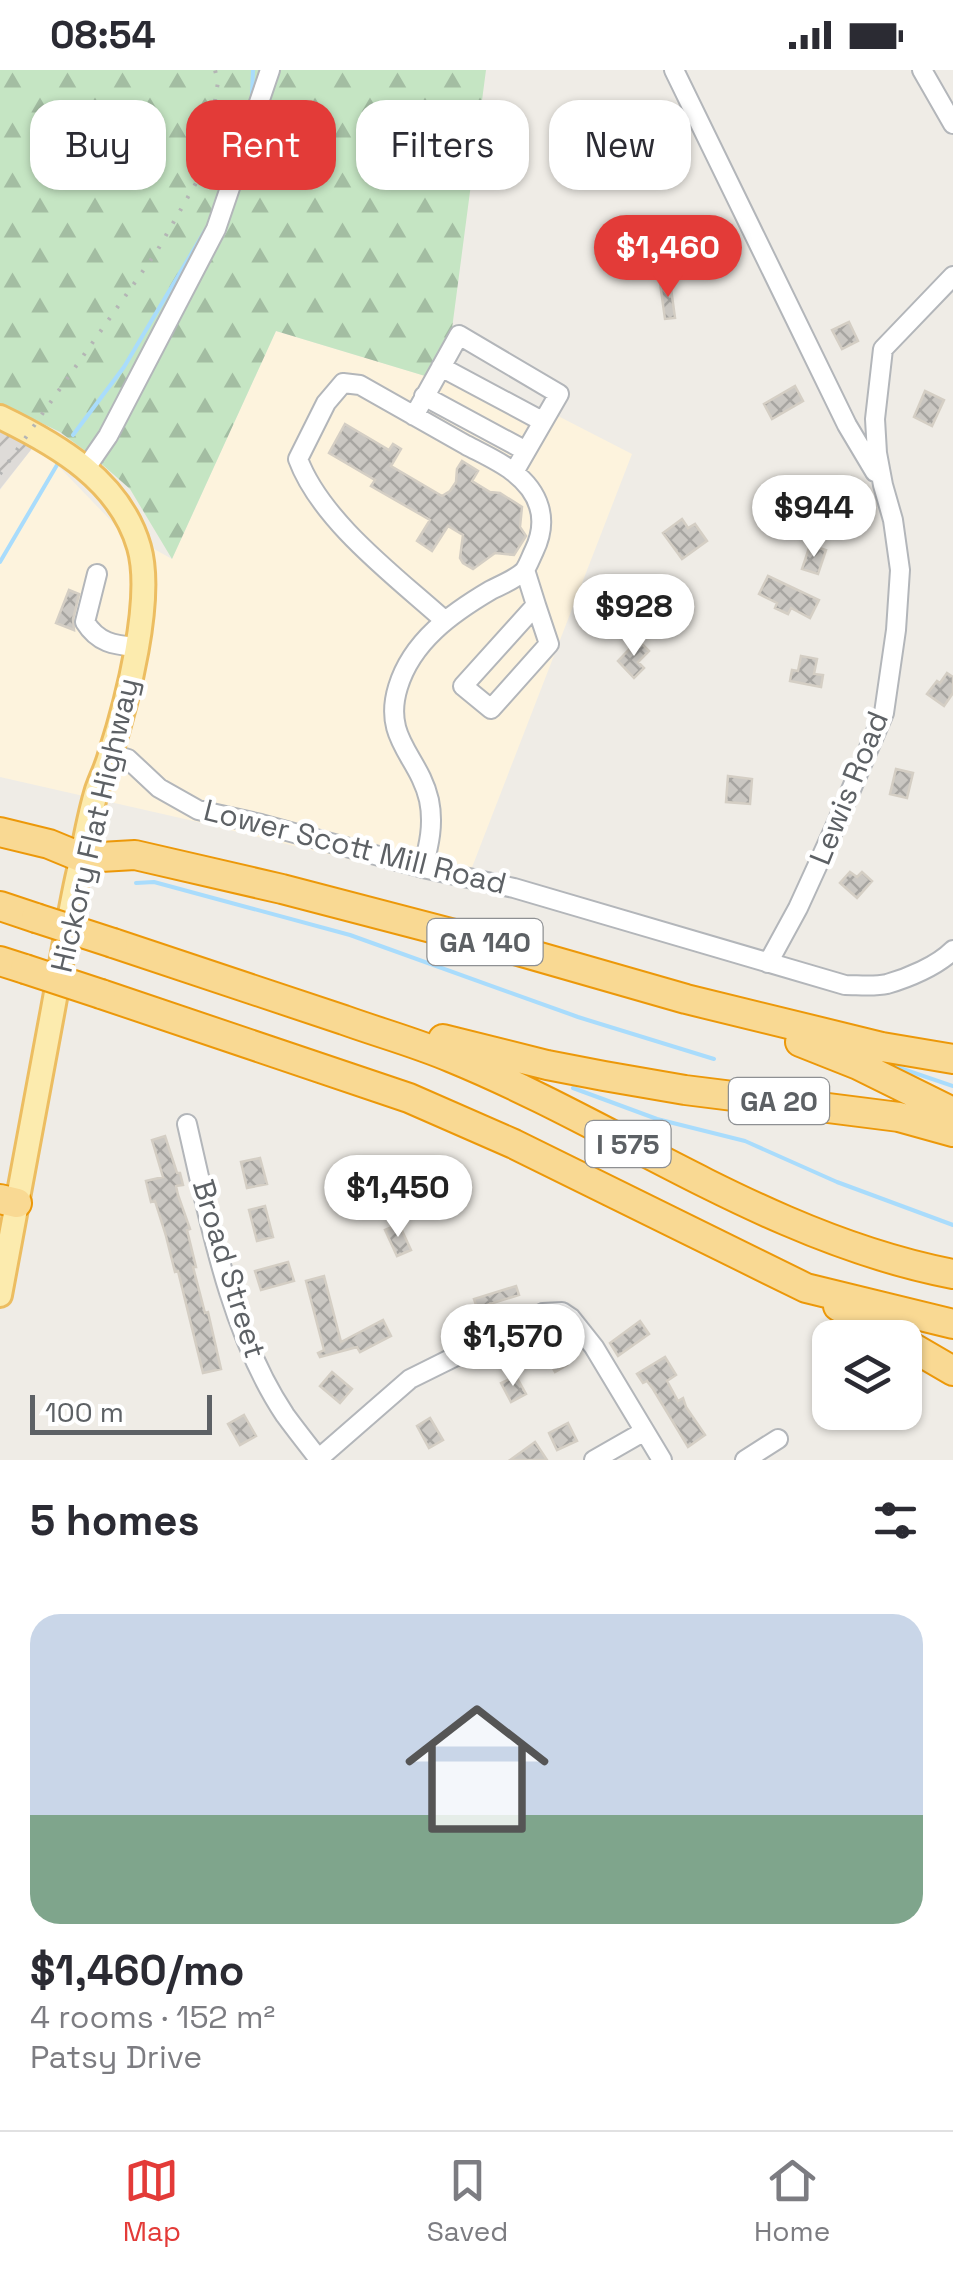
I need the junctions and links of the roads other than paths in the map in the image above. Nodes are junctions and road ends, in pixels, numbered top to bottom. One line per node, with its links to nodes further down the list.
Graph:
1 (270, 70): 12 (street)
2 (674, 70): 14 (street)
3 (922, 70): 4 (street)
4 (953, 124)
5 (953, 276): 14 (street, Lewis Road)
6 (441, 367): 7 (street); 10 (street); 10 (street)
7 (424, 396): 8 (street); 11 (street)
8 (414, 416): 13 (street); 18 (street)
9 (0, 417): 12 (main road, Hickory Flat Highway)
10 (542, 422): 11 (street)
11 (526, 451): 13 (street)
12 (86, 468): 19 (main road, Hickory Flat Highway)
13 (514, 472): 15 (street)
14 (882, 485): 28 (street, Lewis Road)
15 (525, 570): 17 (street); 18 (street)
16 (97, 574): 19 (street)
17 (536, 605): 17 (street)
18 (444, 620): 25 (street)
19 (136, 647): 20 (main road, Hickory Flat Highway)
20 (110, 754): 21 (main road, Hickory Flat Highway); 25 (street, Lower Scott Mill Road)
21 (92, 814): 23 (main road); 24 (main road, Hickory Flat Highway)
22 (0, 832): 23 (highway)
23 (49, 844): 24 (highway)
24 (83, 858): 30 (highway, GA 140); 36 (main road, Hickory Flat Highway)
25 (423, 868): 28 (street, Lower Scott Mill Road)
26 (0, 906): 31 (highway, I 575, bridge)
27 (953, 950): 28 (street, Lower Scott Mill Road)
28 (768, 963)
29 (13, 965): 38 (highway, I 575, bridge)
30 (686, 1000): 32 (highway); 33 (highway, GA 140)
31 (305, 1007): 35 (highway, GA 20); 37 (highway, I 575)
32 (953, 1059)
33 (953, 1112)
34 (187, 1124): 46 (street, Broad Street)
35 (953, 1132)
36 (8, 1201): 39 (main road, Hickory Flat Highway)
37 (953, 1274)
38 (806, 1288): 40 (highway); 41 (highway, I 575)
39 (0, 1295)
40 (862, 1320)
41 (953, 1324)
42 (922, 1353): 43 (highway)
43 (953, 1371)
44 (643, 1432): 46 (street); 47 (street); 48 (street)
45 (778, 1439): 49 (street)
46 (318, 1459)
47 (594, 1460)
48 (662, 1460)
49 (745, 1460)

